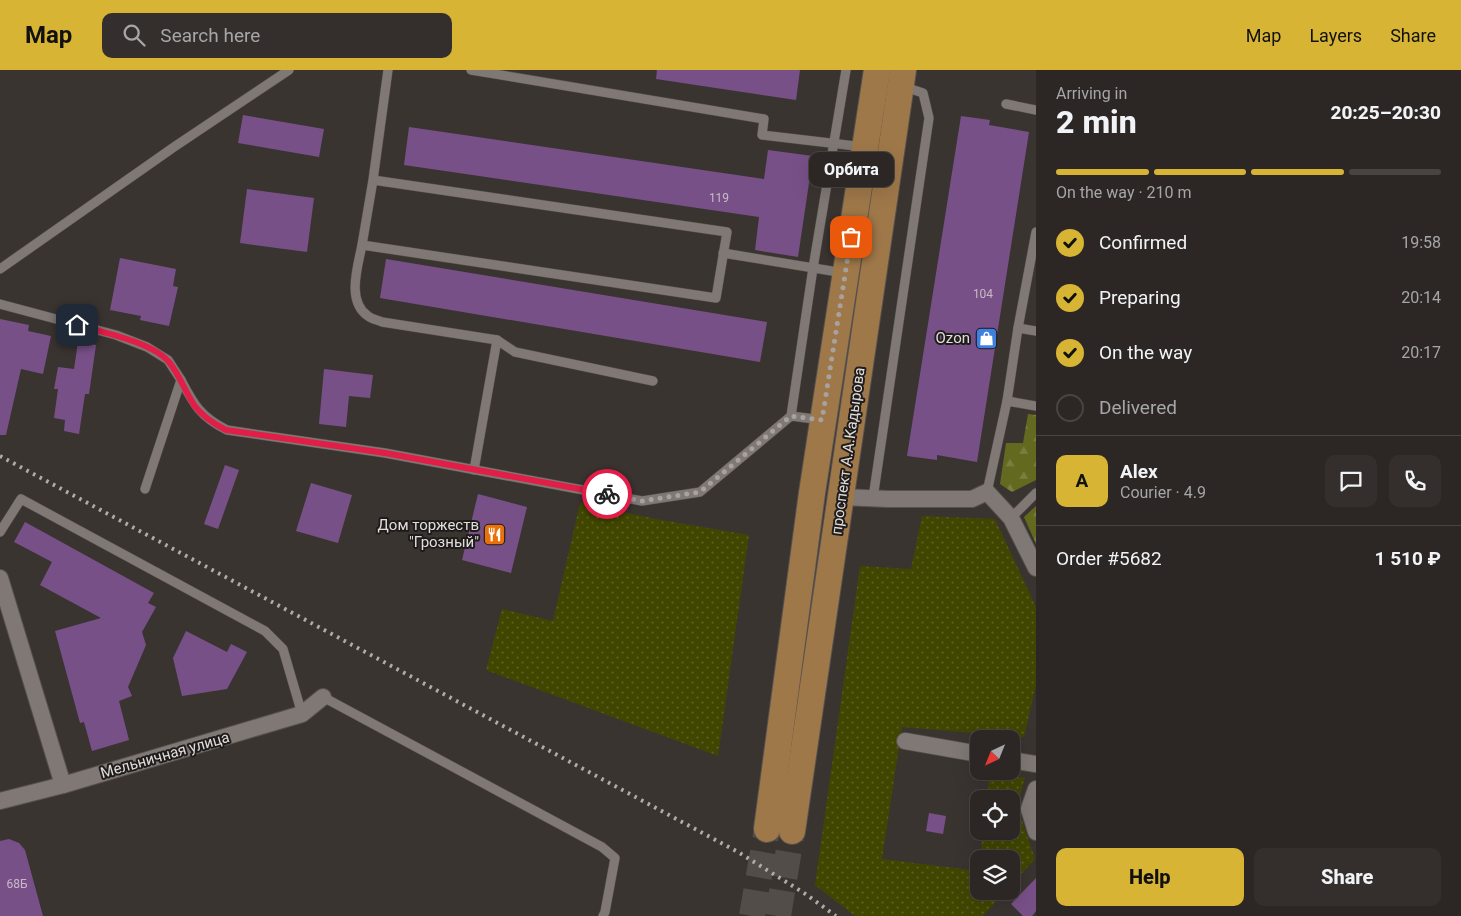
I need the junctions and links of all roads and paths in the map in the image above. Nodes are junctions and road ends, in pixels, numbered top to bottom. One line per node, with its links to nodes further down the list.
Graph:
1 (289, 70): 16 (lane)
2 (388, 70): 11 (lane)
3 (471, 70): 9 (lane)
4 (846, 70): 9 (lane)
5 (877, 70): 10 (main road, проспект А.А.Кадырова)
6 (902, 78): 34 (main road, проспект А.А.Кадырова); 35 (lane)
7 (1006, 104): 8 (lane)
8 (1036, 110)
9 (833, 144): 10 (lane); 15 (lane)
10 (865, 147): 17 (main road, проспект А.А.Кадырова)
11 (373, 180): 13 (lane); 14 (lane)
12 (1036, 232): 18 (lane)
13 (362, 245): 14 (lane); 23 (lane)
14 (723, 253): 15 (lane)
15 (813, 268): 17 (lane); 28 (lane)
16 (0, 269)
17 (846, 273): 29 (main road, проспект А.А.Кадырова)
18 (1025, 289): 19 (lane); 21 (lane)
19 (1036, 291)
20 (0, 304): 24 (lane)
21 (1018, 328): 22 (lane); 26 (lane)
22 (1036, 331)
23 (497, 340): 25 (lane); 30 (lane)
24 (181, 380): 30 (lane); 31 (lane)
25 (653, 381)
26 (1007, 401): 27 (lane); 32 (lane)
27 (1036, 406)
28 (791, 416): 29 (lane); 30 (lane)
29 (822, 420): 34 (main road, проспект А.А.Кадырова)
30 (474, 470)
31 (144, 489)
32 (987, 492): 35 (street); 36 (street)
33 (1036, 493): 36 (lane)
34 (842, 497): 35 (street)
35 (872, 498)
36 (1012, 518): 38 (street)
37 (0, 532): 41 (lane)
38 (1036, 568)
39 (0, 578): 46 (street)
40 (323, 697): 41 (street, Мельничная улица); 50 (lane)
41 (302, 714): 46 (street, Мельничная улица)
42 (905, 740): 43 (street)
43 (970, 752)
44 (1020, 761): 45 (street)
45 (1036, 764)
46 (63, 785): 48 (street, Мельничная улица)
47 (1036, 789): 49 (street)
48 (0, 801)
49 (1036, 832)
50 (603, 916)

